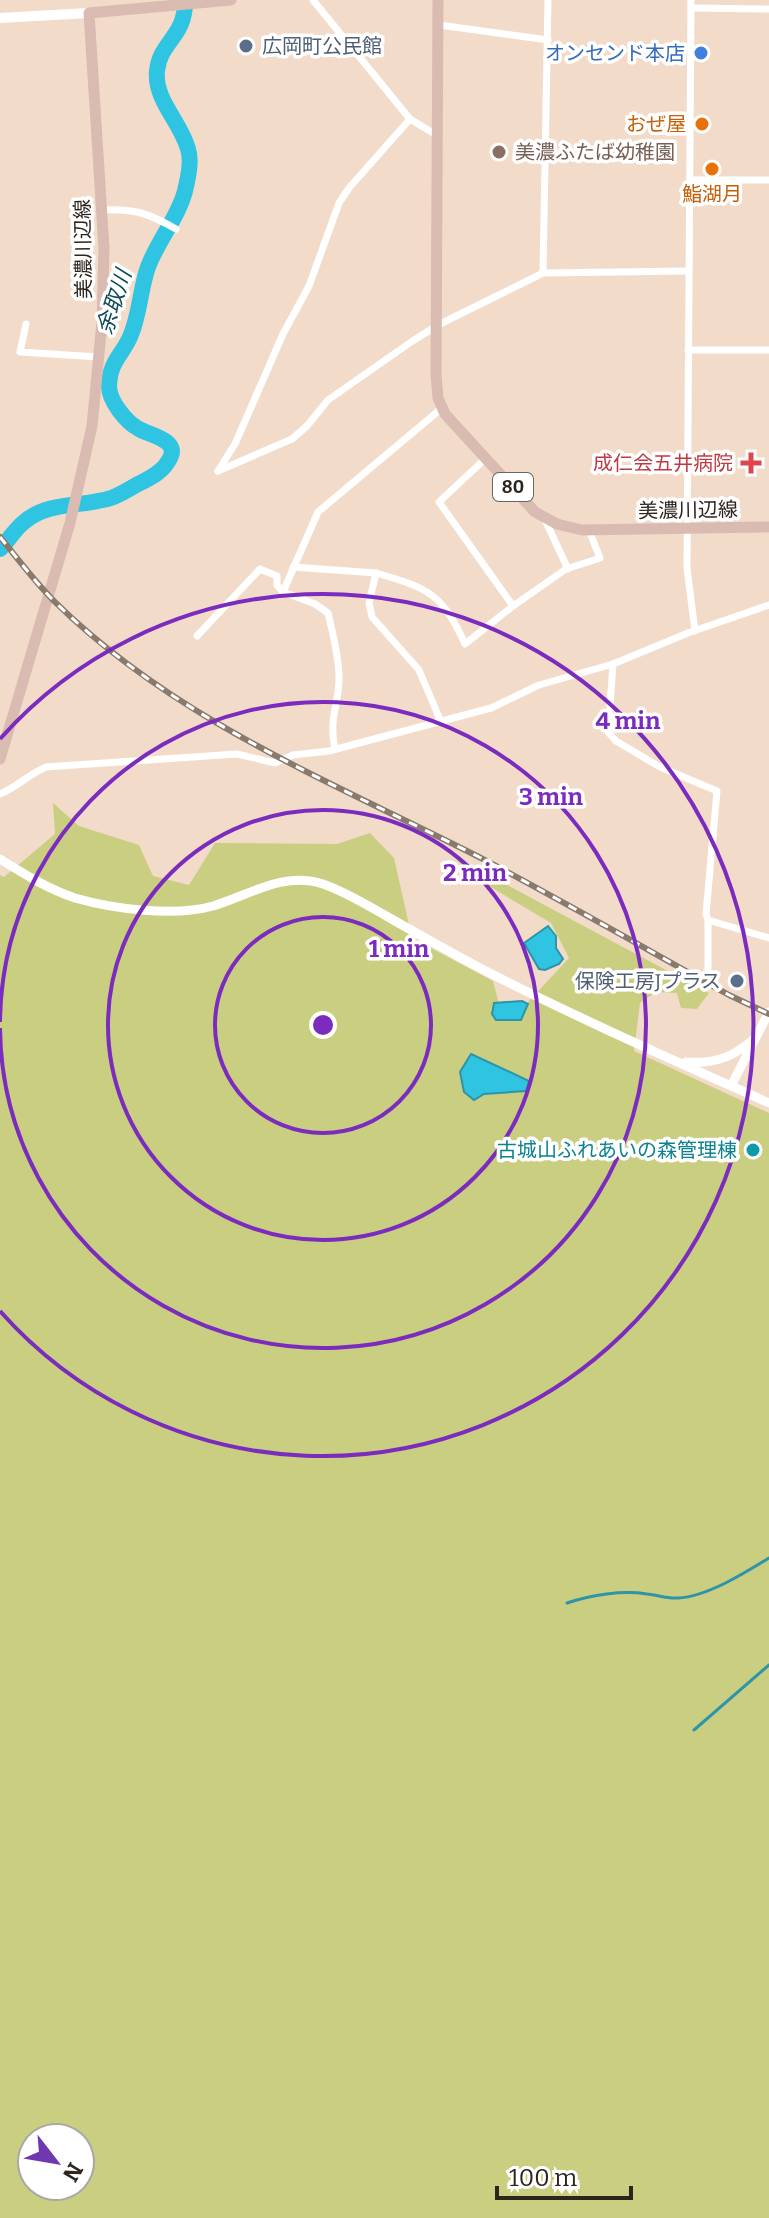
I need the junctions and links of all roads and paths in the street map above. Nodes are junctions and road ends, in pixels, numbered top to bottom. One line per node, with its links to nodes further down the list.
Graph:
1 (231, 0): 6 (main road)
2 (313, 0): 11 (street)
3 (438, 0): 9 (main road)
4 (548, 0): 10 (street)
5 (691, 4): 7 (street); 13 (street)
6 (88, 6): 8 (main road); 15 (main road, 美濃川辺線)
7 (766, 6)
8 (0, 18)
9 (439, 25): 10 (street); 12 (main road)
10 (548, 40): 18 (street)
11 (410, 119): 12 (street); 20 (street)
12 (438, 136): 20 (main road)
13 (690, 180): 14 (street); 17 (street)
14 (769, 180)
15 (101, 210): 16 (street); 23 (main road, 美濃川辺線)
16 (176, 229)
17 (688, 271): 18 (street); 21 (street)
18 (543, 273): 20 (street)
19 (26, 324): 23 (street)
20 (438, 325): 24 (main road)
21 (688, 350): 22 (street); 27 (street)
22 (769, 350)
23 (99, 357): 41 (main road, 美濃川辺線)
24 (442, 408): 25 (main road, 美濃川辺線 / 80); 30 (street)
25 (486, 458): 26 (main road, 美濃川辺線 / 80); 35 (street)
26 (547, 518): 29 (main road, 美濃川辺線 / 80); 31 (street)
27 (688, 527): 28 (main road, 美濃川辺線 / 80); 29 (main road, 美濃川辺線 / 80); 36 (street)
28 (769, 527)
29 (589, 530): 31 (street)
30 (293, 567): 32 (street); 33 (street)
31 (568, 569): 35 (street)
32 (376, 573): 35 (street); 39 (street)
33 (283, 592): 37 (street); 40 (street)
34 (769, 605): 36 (street)
35 (513, 606)
36 (695, 631): 38 (street)
37 (197, 636)
38 (613, 664): 39 (street); 44 (street)
39 (441, 722): 40 (street)
40 (335, 749): 42 (street)
41 (0, 759)
42 (0, 794)
43 (0, 859): 50 (street)
44 (708, 920): 45 (street); 46 (street)
45 (769, 938)
46 (708, 976)
47 (769, 1012): 48 (street)
48 (766, 1028): 49 (street)
49 (755, 1038): 50 (street); 51 (street)
50 (679, 1062): 51 (street)
51 (731, 1086): 52 (street)
52 (769, 1103)

